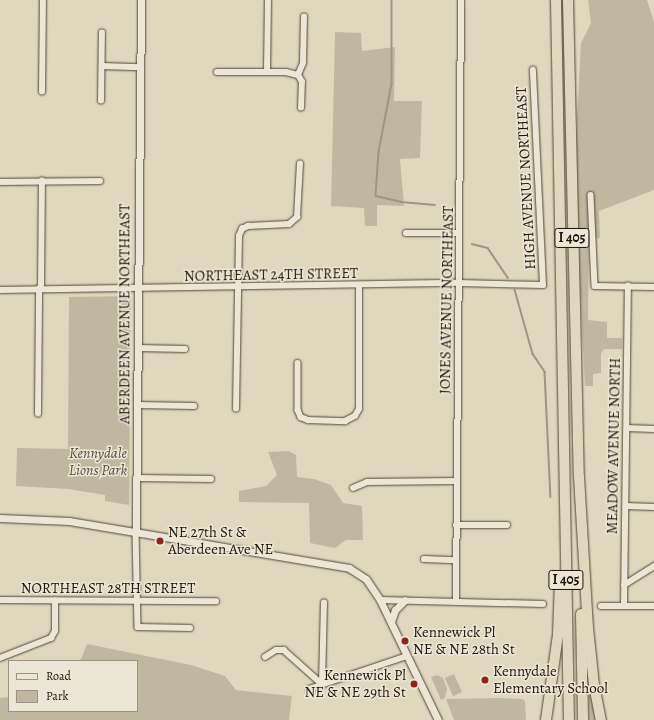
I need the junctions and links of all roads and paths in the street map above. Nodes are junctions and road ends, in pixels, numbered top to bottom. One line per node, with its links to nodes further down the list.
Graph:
1 (43, 0): 15 (street)
2 (141, 0): 10 (street, ABERDEEN AVENUE NORTHEAST)
3 (268, 0): 13 (street)
4 (461, 0): 24 (street, JONES AVENUE NORTHEAST)
5 (556, 0): 43 (highway, I 405)
6 (568, 0): 44 (highway, I 405)
7 (304, 17): 14 (street)
8 (102, 33): 9 (street)
9 (102, 66): 10 (street); 16 (street)
10 (140, 66): 30 (street, ABERDEEN AVENUE NORTHEAST)
11 (533, 70): 26 (street, HIGH AVENUE NORTHEAST)
12 (217, 72): 13 (street)
13 (267, 72): 14 (street)
14 (298, 75): 17 (street)
15 (42, 92)
16 (101, 101)
17 (301, 108)
18 (300, 164): 31 (street)
19 (42, 181): 20 (street); 21 (street); 32 (street)
20 (100, 181)
21 (0, 182)
22 (591, 195): 28 (street)
23 (406, 233): 24 (street)
24 (459, 233): 25 (street, JONES AVENUE NORTHEAST)
25 (459, 283): 26 (street, NORTHEAST 24TH STREET); 27 (street, NORTHEAST 24TH STREET); 47 (street, JONES AVENUE NORTHEAST)
26 (543, 285)
27 (359, 286): 31 (street, NORTHEAST 24TH STREET); 36 (street)
28 (628, 286): 29 (street); 41 (street, MEADOW AVENUE NORTH)
29 (654, 287)
30 (138, 288): 31 (street, NORTHEAST 24TH STREET); 32 (street, NORTHEAST 24TH STREET); 34 (street, ABERDEEN AVENUE NORTHEAST)
31 (238, 288): 39 (street)
32 (40, 289): 33 (street, NORTHEAST 24TH STREET); 40 (street)
33 (0, 290)
34 (138, 348): 35 (street); 37 (street, ABERDEEN AVENUE NORTHEAST)
35 (185, 349)
36 (298, 362)
37 (137, 405): 38 (street); 45 (street, ABERDEEN AVENUE NORTHEAST)
38 (194, 406)
39 (236, 408)
40 (38, 414)
41 (627, 428): 42 (street); 49 (street, MEADOW AVENUE NORTH)
42 (654, 429)
43 (565, 440): 79 (highway); 80 (highway, I 405)
44 (579, 477): 81 (highway, I 405); 82 (highway)
45 (136, 478): 46 (street); 54 (street, ABERDEEN AVENUE NORTHEAST)
46 (211, 479)
47 (457, 481): 48 (street); 52 (street, JONES AVENUE NORTHEAST)
48 (353, 488)
49 (626, 506): 50 (street); 58 (street, MEADOW AVENUE NORTH)
50 (654, 506)
51 (0, 518): 54 (street)
52 (456, 525): 53 (street); 56 (street, JONES AVENUE NORTHEAST)
53 (507, 525)
54 (136, 532): 60 (street); 63 (street, ABERDEEN AVENUE NORTHEAST)
55 (424, 559): 56 (street)
56 (456, 560): 65 (street, JONES AVENUE NORTHEAST)
57 (654, 566): 58 (street)
58 (624, 585): 69 (street, MEADOW AVENUE NORTH)
59 (0, 600): 62 (street, NORTHEAST 28TH STREET)
60 (380, 600): 61 (street); 71 (street)
61 (405, 600): 65 (street); 71 (street)
62 (55, 601): 63 (street, NORTHEAST 28TH STREET); 75 (street)
63 (137, 601): 64 (street, NORTHEAST 28TH STREET); 72 (street, ABERDEEN AVENUE NORTHEAST)
64 (216, 601)
65 (456, 601): 67 (street)
66 (324, 603): 76 (street)
67 (543, 604)
68 (601, 606): 69 (street)
69 (624, 606): 70 (street)
70 (654, 606)
71 (391, 622): 73 (street)
72 (190, 628)
73 (407, 656): 76 (street); 78 (street)
74 (264, 657): 76 (street)
75 (0, 658)
76 (322, 684): 77 (street)
77 (309, 689)
78 (438, 720)
79 (546, 720)
80 (569, 720)
81 (583, 720)
82 (601, 720)

